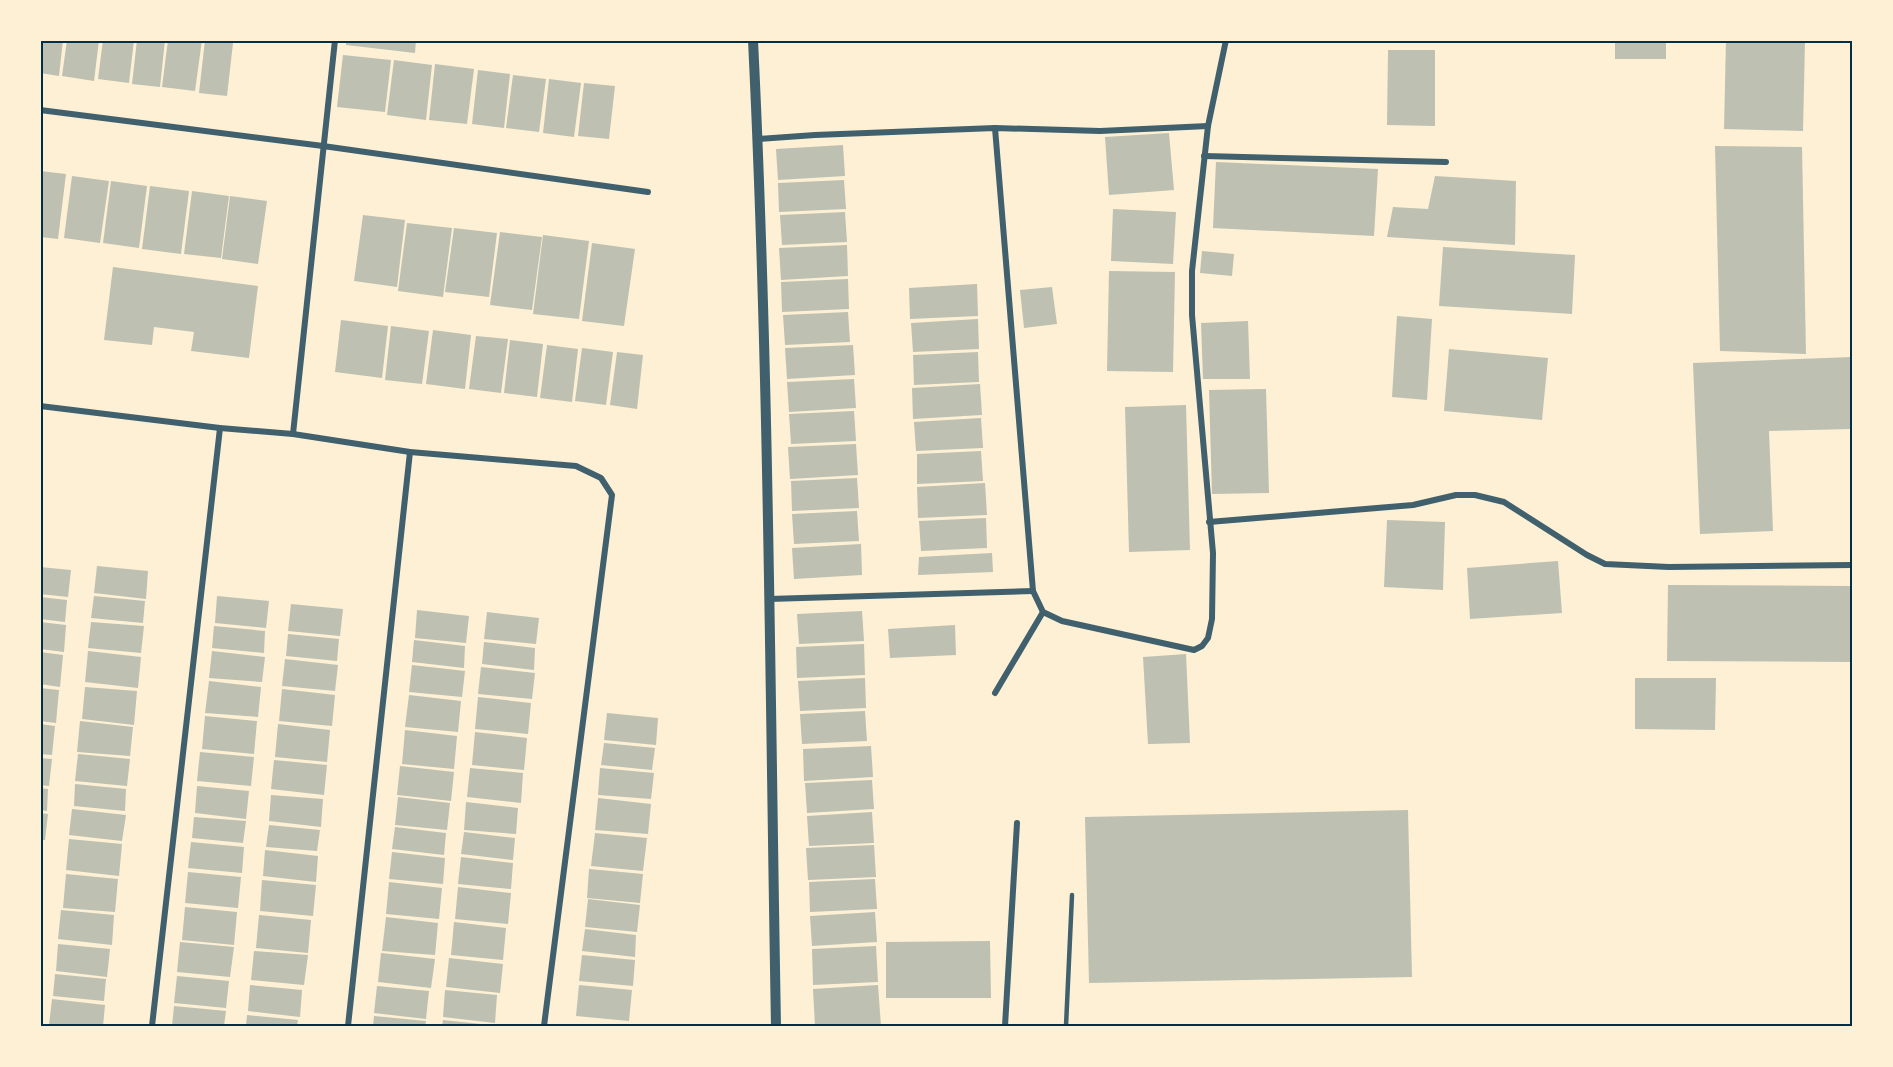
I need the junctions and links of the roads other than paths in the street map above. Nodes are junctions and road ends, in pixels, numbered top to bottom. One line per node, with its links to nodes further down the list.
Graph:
1 (335, 40): 8 (street)
2 (753, 40): 7 (street)
3 (1226, 40): 5 (street)
4 (40, 110): 8 (street)
5 (1208, 126): 6 (street); 9 (street)
6 (995, 129): 7 (street); 18 (street)
7 (758, 139): 19 (street)
8 (323, 146): 11 (street); 14 (street)
9 (1204, 156): 10 (street); 16 (street)
10 (1446, 162)
11 (648, 192)
12 (40, 406): 13 (street)
13 (220, 428): 14 (street); 24 (street)
14 (293, 434): 15 (street)
15 (410, 452): 25 (street); 26 (street)
16 (1209, 522): 17 (street); 20 (street)
17 (1852, 565)
18 (1033, 591): 19 (street); 20 (street)
19 (769, 599): 27 (street)
20 (1044, 612): 21 (street)
21 (995, 693)
22 (1017, 823): 28 (street)
23 (1072, 895): 29 (lane)
24 (152, 1026)
25 (348, 1026)
26 (544, 1026)
27 (776, 1026)
28 (1005, 1026)
29 (1066, 1026)

